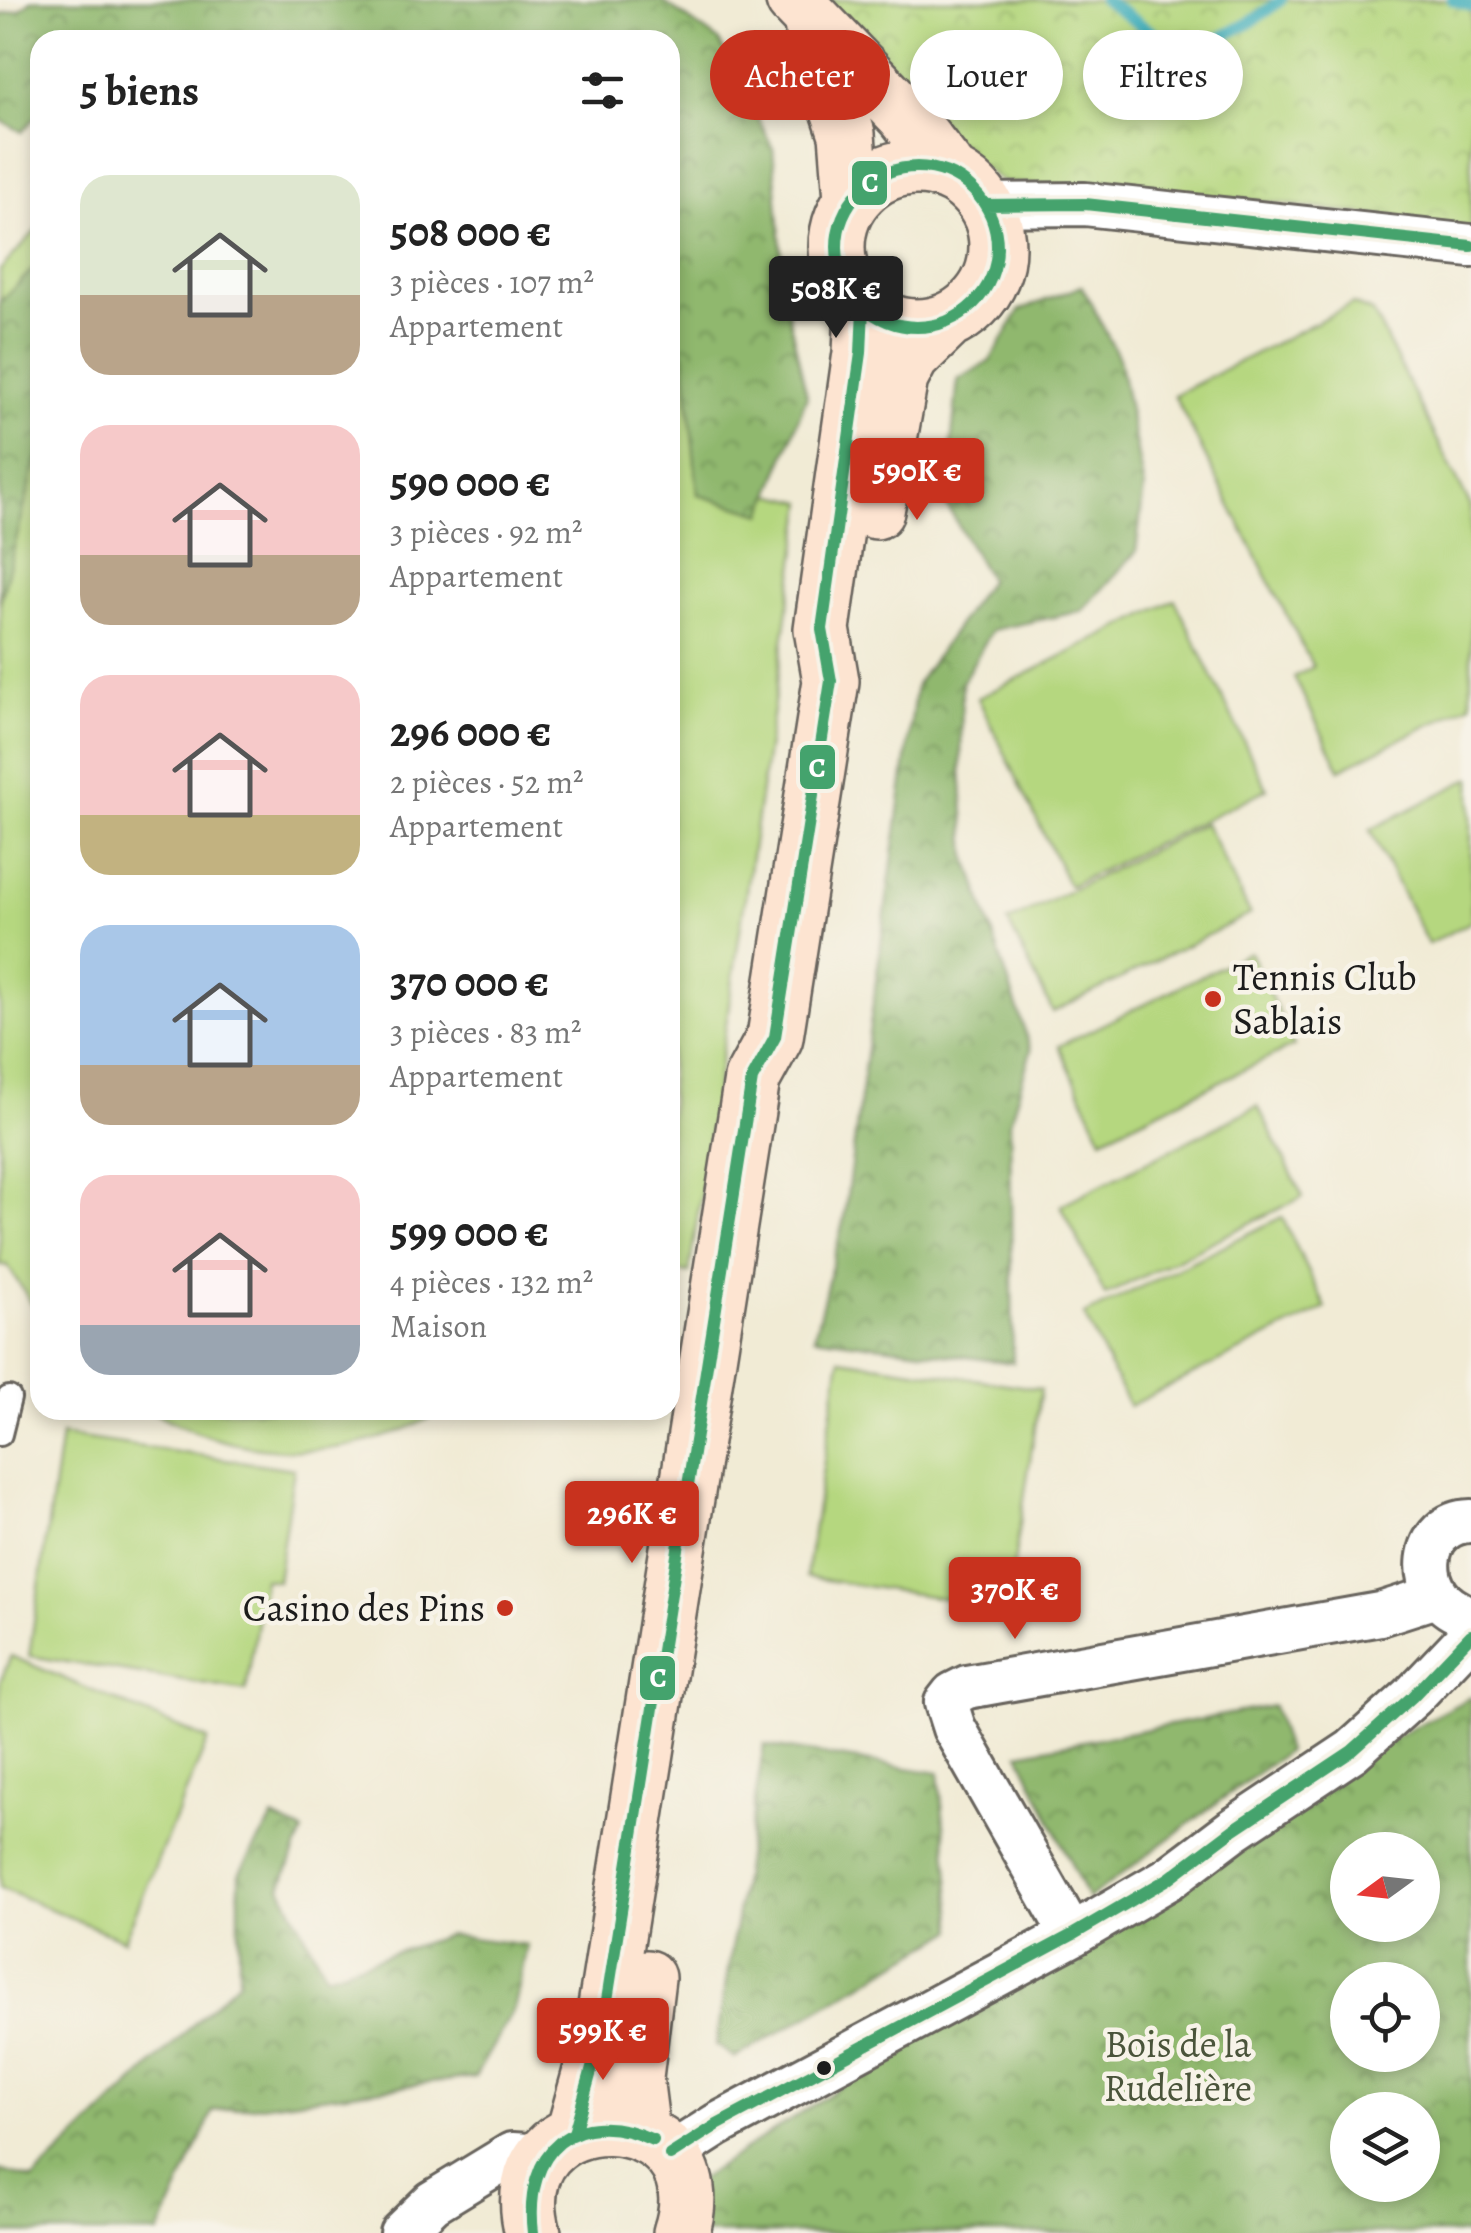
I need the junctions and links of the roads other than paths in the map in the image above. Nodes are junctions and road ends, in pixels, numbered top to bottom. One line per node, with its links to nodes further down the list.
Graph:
1 (800, 8): 2 (street); 3 (street)
2 (969, 190): 3 (street); 4 (street); 6 (street)
3 (852, 199): 5 (street)
4 (1471, 246)
5 (864, 308): 6 (street); 7 (street)
6 (947, 322): 7 (street)
7 (831, 682): 8 (street)
8 (776, 1037): 15 (street); 16 (street)
9 (9, 1398): 10 (lane)
10 (0, 1434)
11 (1471, 1520): 12 (street)
12 (1453, 1606): 14 (street)
13 (1471, 1635): 14 (street)
14 (1072, 1935): 16 (street)
15 (559, 2144): 16 (street); 17 (street); 18 (street)
16 (656, 2144): 19 (street)
17 (408, 2232)
18 (533, 2233)
19 (682, 2233)

